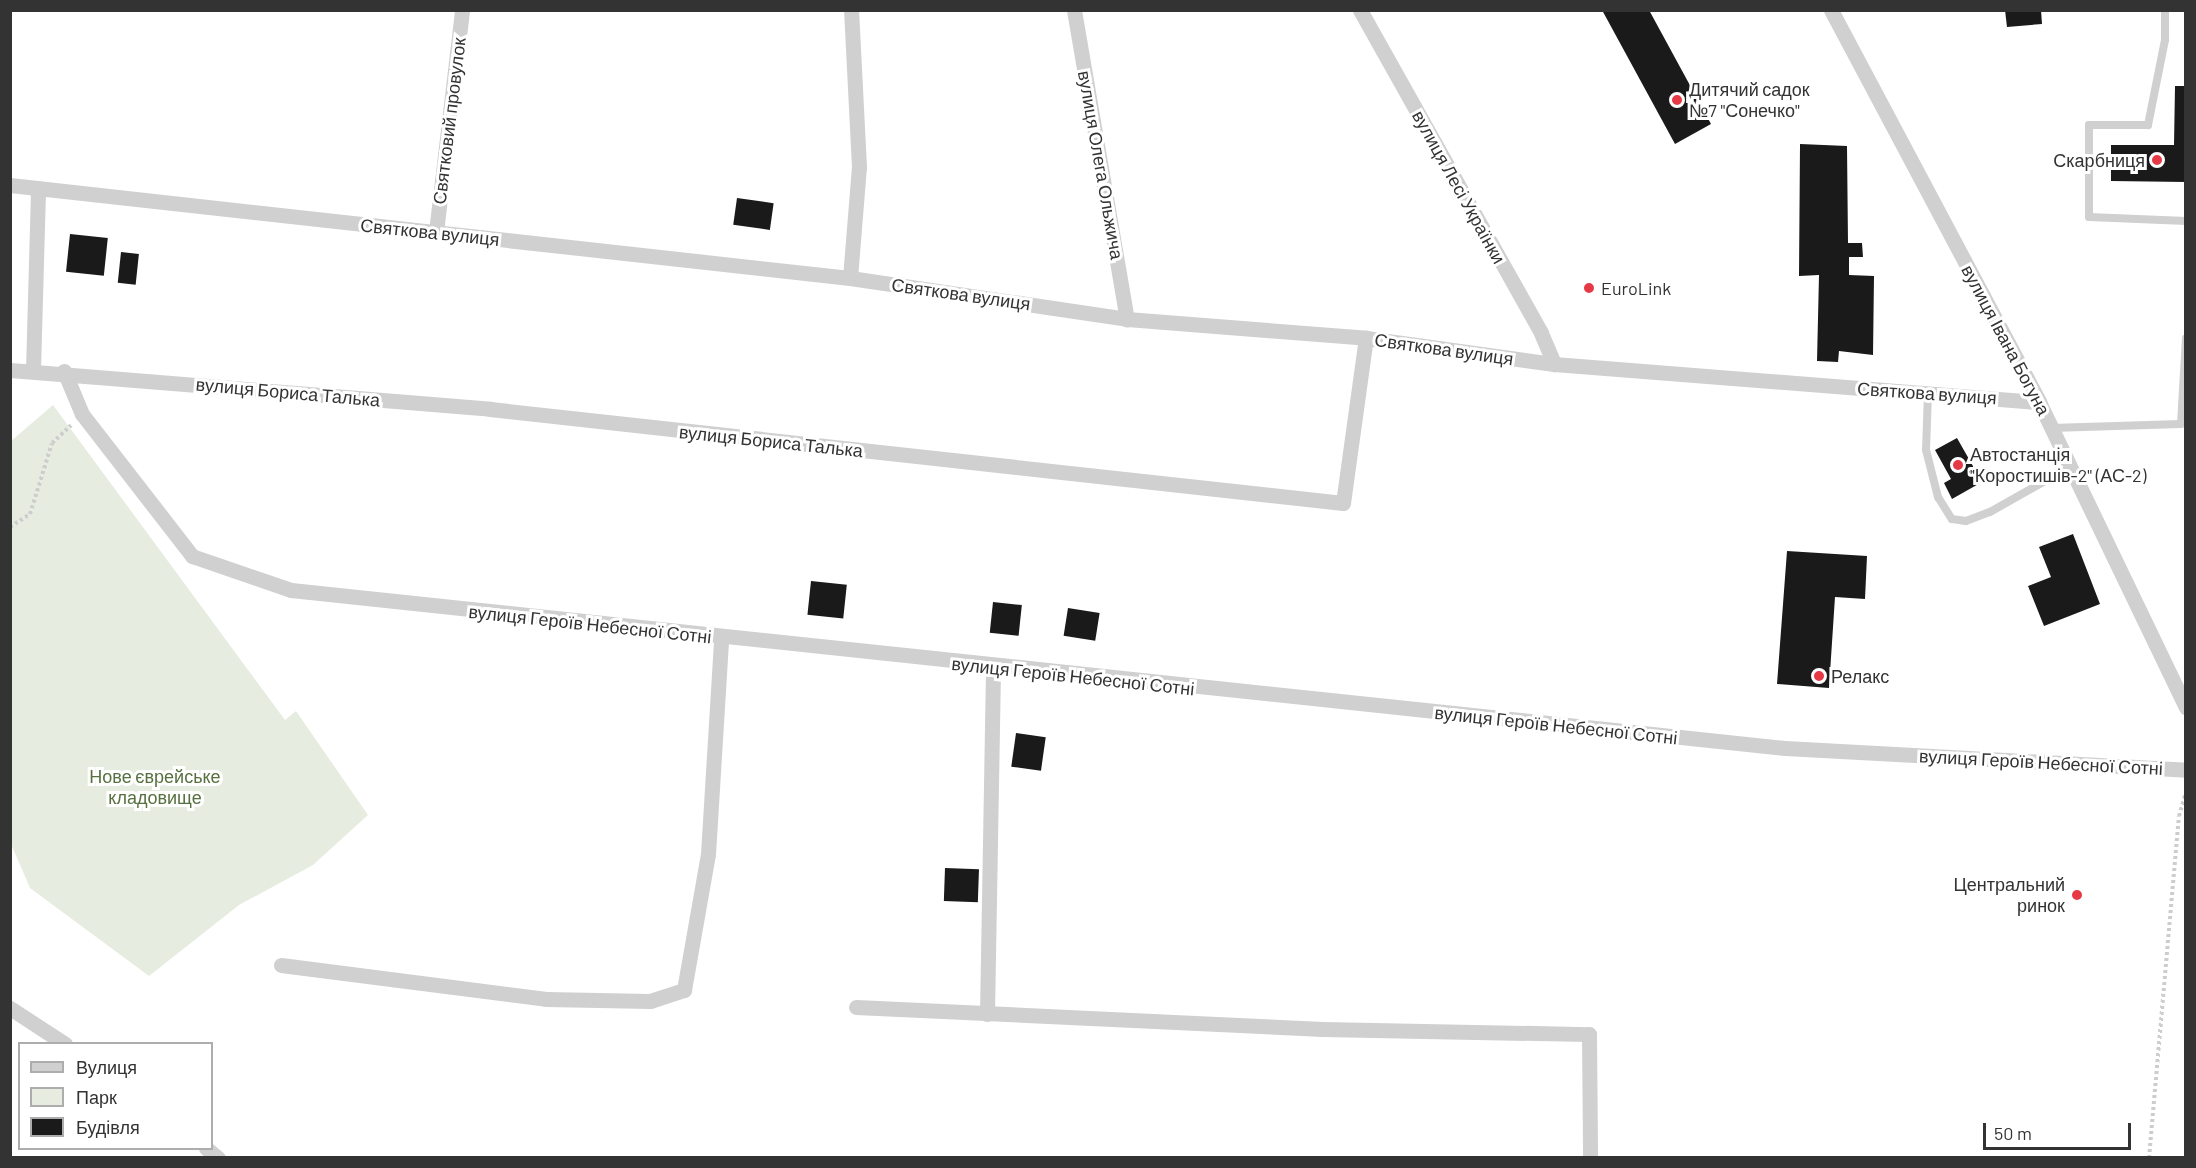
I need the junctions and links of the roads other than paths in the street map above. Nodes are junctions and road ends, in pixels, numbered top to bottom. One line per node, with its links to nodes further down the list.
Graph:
1 (462, 10): 10 (street, Святковий провулок)
2 (851, 10): 11 (street)
3 (1074, 10): 12 (street, вулиця Олега Ольжича)
4 (1360, 10): 15 (street, вулиця Лесі Українки)
5 (1831, 10): 20 (street, вулиця Івана Богуна)
6 (2165, 10): 9 (lane)
7 (10, 185): 8 (street, Святкова вулиця)
8 (38, 188): 10 (street, Святкова вулиця); 17 (street)
9 (2186, 221)
10 (436, 232): 11 (street, Святкова вулиця)
11 (850, 278): 12 (street, Святкова вулиця)
12 (1128, 319): 13 (street, Святкова вулиця)
13 (1366, 338): 15 (street, Святкова вулиця); 18 (street, вулиця Бориса Талька)
14 (2186, 338): 21 (lane)
15 (1554, 364): 19 (street, Святкова вулиця)
16 (10, 369): 17 (street, вулиця Бориса Талька)
17 (33, 370): 18 (street, вулиця Бориса Талька)
18 (64, 371): 23 (street, вулиця Героїв Небесної Сотні)
19 (1928, 393): 20 (street, Святкова вулиця); 22 (lane)
20 (2039, 402): 21 (street, вулиця Івана Богуна)
21 (2051, 428): 22 (street, вулиця Івана Богуна)
22 (2070, 467): 25 (street, вулиця Івана Богуна)
23 (721, 639): 24 (street, вулиця Героїв Небесної Сотні); 27 (street)
24 (993, 669): 26 (street, вулиця Героїв Небесної Сотні); 30 (street)
25 (2186, 708)
26 (2186, 770)
27 (281, 965)
28 (856, 1007): 30 (street)
29 (10, 1008): 31 (street)
30 (987, 1014): 32 (street)
31 (62, 1042)
32 (1590, 1158)

